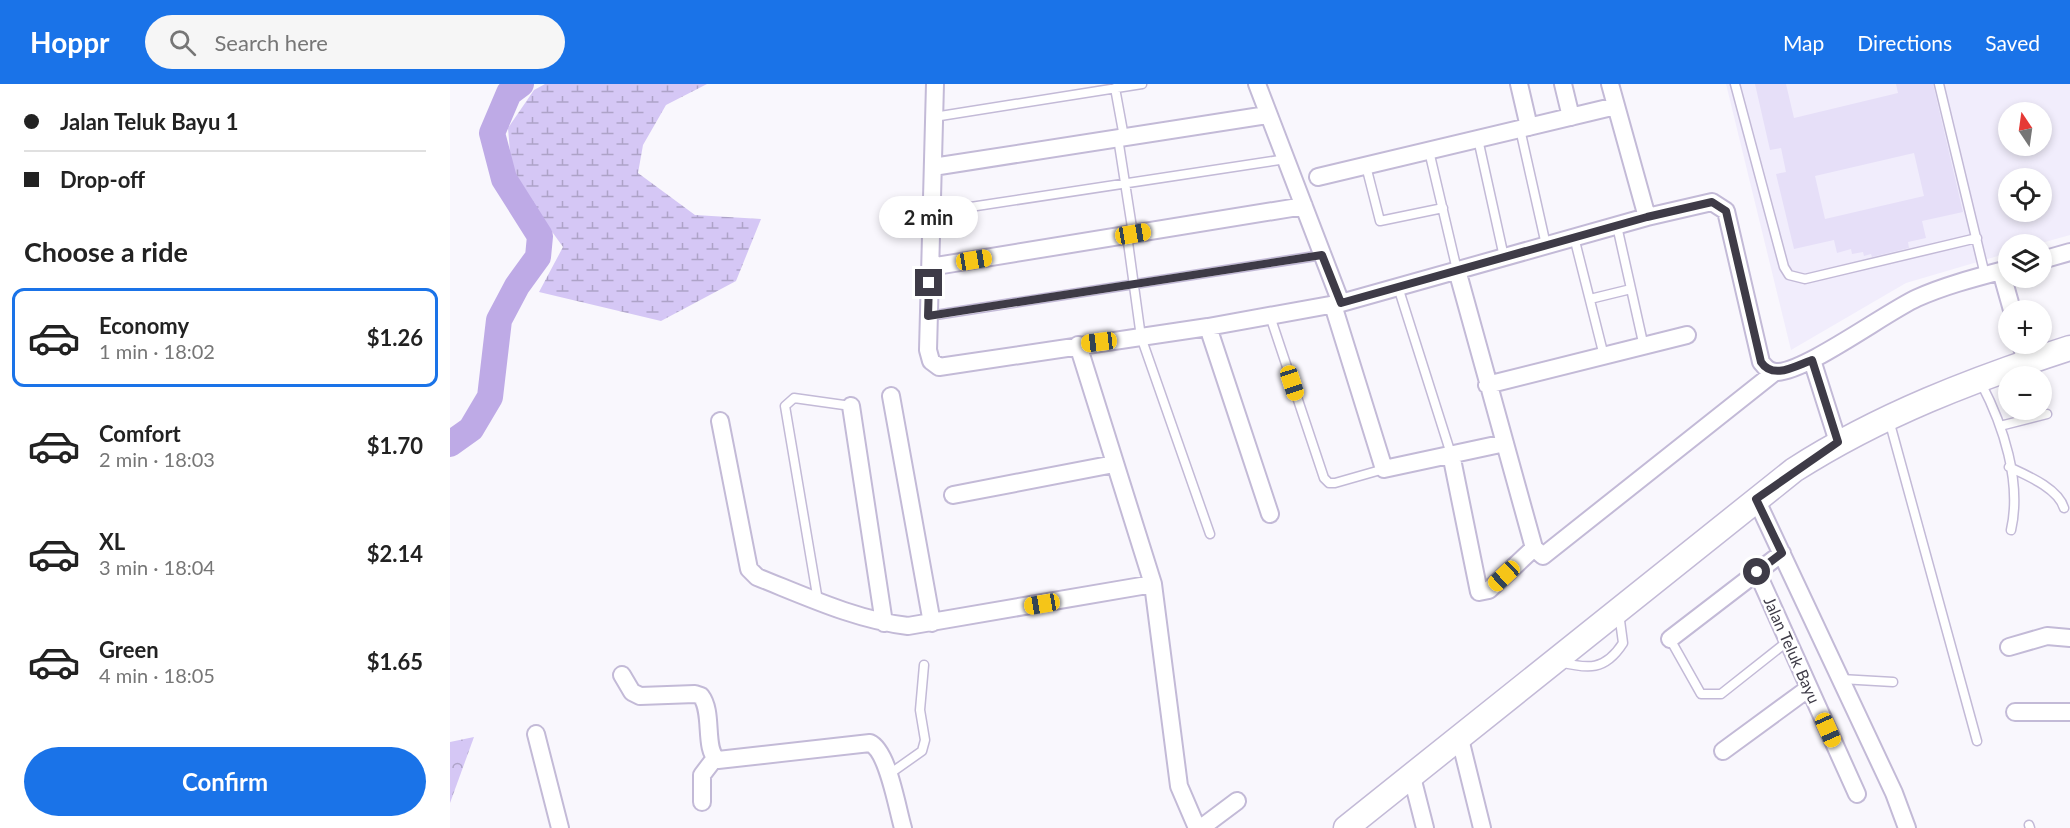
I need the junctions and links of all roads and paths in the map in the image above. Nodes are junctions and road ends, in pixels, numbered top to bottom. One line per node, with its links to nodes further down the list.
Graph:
1 (935, 84): 12 (street)
2 (1142, 84): 9 (lane)
3 (1257, 84): 11 (street)
4 (1519, 84): 14 (street)
5 (1563, 84): 13 (street)
6 (1610, 84): 10 (street)
7 (1735, 84): 30 (lane)
8 (1939, 84): 30 (lane)
9 (1119, 87): 12 (lane); 15 (lane)
10 (1616, 106): 13 (street); 26 (street)
11 (1267, 115): 15 (street); 18 (street)
12 (934, 117): 19 (street)
13 (1571, 117): 14 (street)
14 (1525, 128): 16 (street); 31 (lane)
15 (1121, 137): 19 (street); 22 (lane)
16 (1478, 139): 17 (street); 34 (lane)
17 (1429, 151): 20 (street); 24 (lane)
18 (1286, 159): 22 (lane); 23 (street)
19 (933, 166): 25 (street)
20 (1366, 166): 21 (street); 24 (lane)
21 (1318, 177)
22 (1125, 183): 25 (lane); 28 (lane)
23 (1304, 206): 28 (street); 33 (street)
24 (1443, 208): 37 (lane)
25 (932, 213): 36 (street)
26 (1647, 217): 27 (street); 56 (street)
27 (1617, 226): 29 (street); 41 (lane)
28 (1130, 235): 36 (street); 39 (lane)
29 (1574, 237): 31 (street); 42 (lane)
30 (1977, 238): 38 (lane)
31 (1546, 245): 34 (street)
32 (2070, 252): 35 (street)
33 (1322, 255): 39 (lane); 43 (street)
34 (1504, 257): 37 (street)
35 (2052, 257)
36 (930, 267): 44 (street)
37 (1457, 270): 40 (street); 58 (street)
38 (1998, 271): 55 (street)
39 (1133, 285): 44 (lane); 48 (lane)
40 (1398, 287): 43 (street); 67 (lane)
41 (1631, 289): 42 (lane); 50 (lane)
42 (1590, 299): 54 (lane)
43 (1337, 304): 45 (street); 70 (street)
44 (928, 316): 49 (street)
45 (1270, 316): 46 (street); 70 (lane)
46 (1208, 327): 48 (street); 74 (street)
47 (1687, 335): 50 (street)
48 (1141, 337): 49 (street); 76 (lane)
49 (1078, 345): 68 (street)
50 (1644, 346): 54 (street)
51 (2070, 348): 52 (main road)
52 (2052, 350)
53 (2021, 354): 57 (main road)
54 (1605, 357): 58 (street)
55 (1812, 360): 56 (street); 65 (street)
56 (1775, 372): 77 (street)
57 (1979, 380): 61 (main road); 64 (lane)
58 (1487, 385): 66 (street)
59 (891, 396): 83 (street)
60 (850, 406): 81 (lane); 82 (street)
61 (1888, 417): 65 (main road); 97 (lane)
62 (2024, 420): 64 (lane)
63 (720, 421): 81 (street)
64 (2001, 426): 69 (lane)
65 (1838, 442): 72 (main road)
66 (1505, 443): 67 (street); 77 (street)
67 (1451, 454): 70 (street); 77 (street)
68 (1114, 464): 71 (street); 80 (street)
69 (2009, 467): 73 (lane); 75 (lane)
70 (1384, 469)
71 (953, 495)
72 (1756, 499): 78 (street); 96 (main road)
73 (2064, 508)
74 (1270, 514)
75 (2011, 530)
76 (1210, 534)
77 (1534, 548)
78 (1782, 553): 79 (street); 90 (street)
79 (1757, 572): 85 (street); 86 (street, Jalan Teluk Bayu)
80 (1153, 584): 83 (street); 108 (street)
81 (818, 601): 82 (street)
82 (884, 623): 83 (street)
83 (932, 623)
84 (2070, 638): 87 (street)
85 (1670, 639): 86 (lane)
86 (1788, 641): 92 (street, Jalan Teluk Bayu)
87 (2009, 647)
88 (924, 665): 100 (lane)
89 (622, 675): 99 (street)
90 (1841, 679): 91 (lane); 111 (street)
91 (1893, 682)
92 (1809, 687): 98 (street); 102 (street, Jalan Teluk Bayu)
93 (2015, 712): 94 (street)
94 (2070, 712)
95 (536, 735): 106 (street)
96 (1460, 739): 101 (main road); 110 (street)
97 (1977, 741)
98 (1723, 751)
99 (715, 758): 100 (street); 104 (street)
100 (888, 775): 107 (street)
101 (1412, 777): 105 (main road); 109 (street)
102 (1857, 794)
103 (1237, 801): 108 (street)
104 (702, 802)
105 (1353, 826)
106 (560, 828)
107 (903, 828)
108 (1199, 828)
109 (1425, 828)
110 (1482, 828)
111 (1907, 828)

